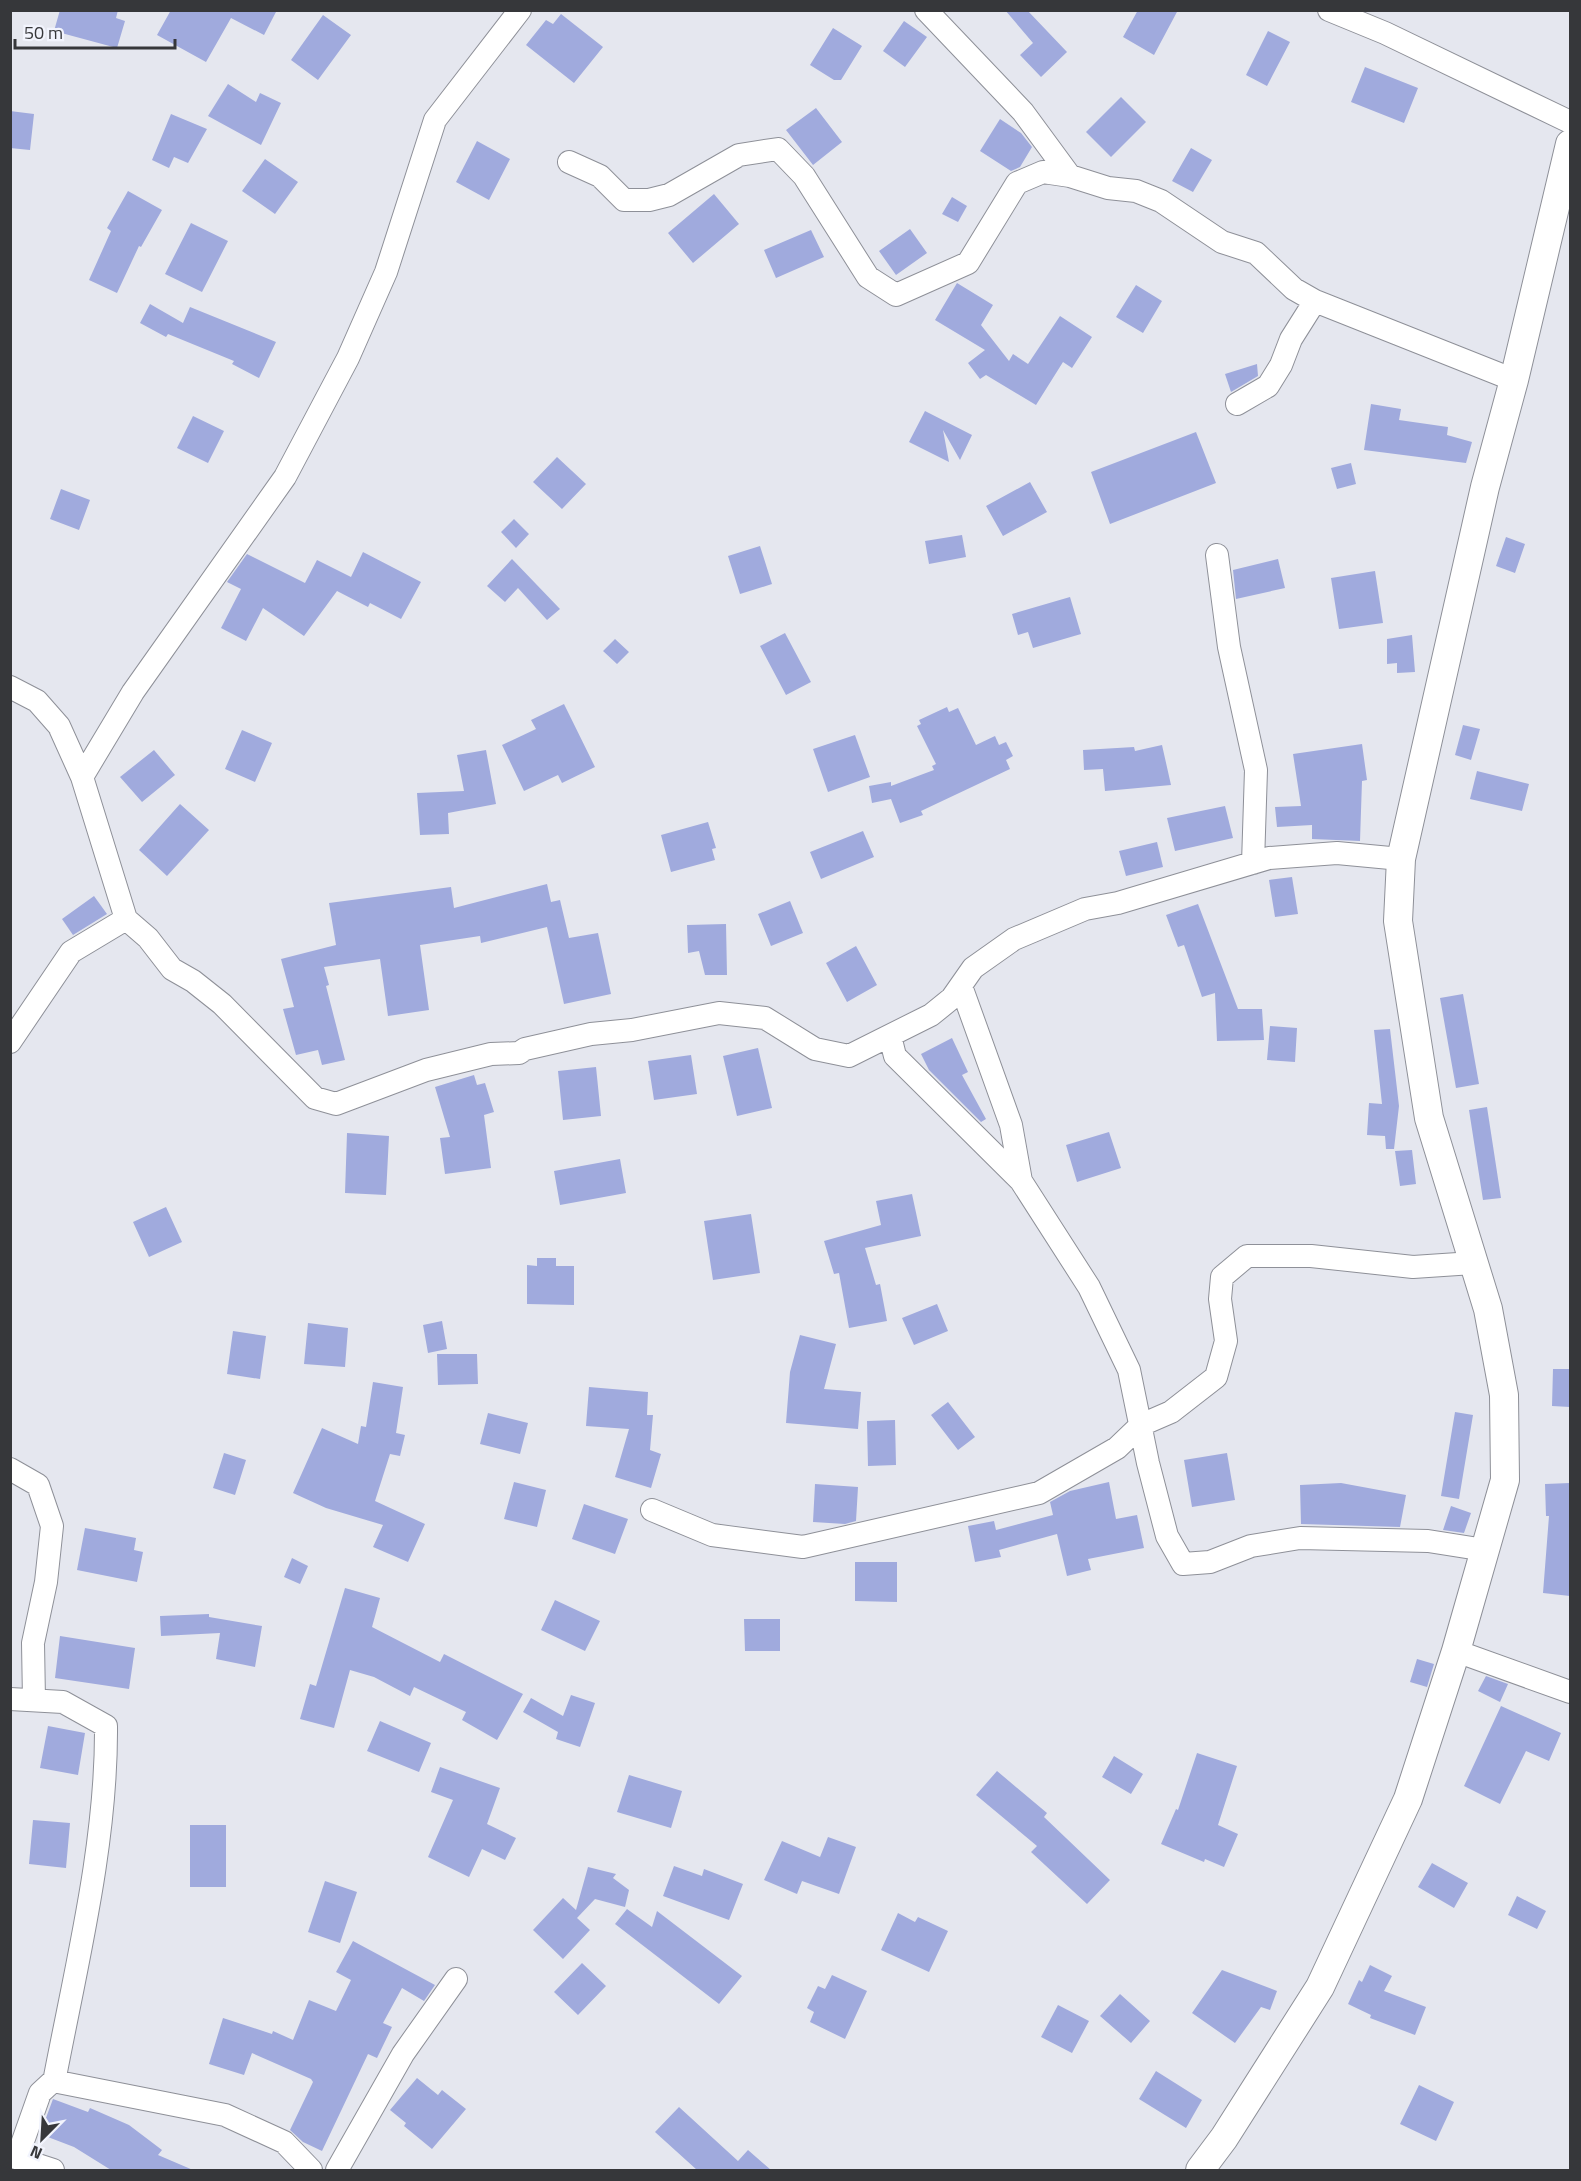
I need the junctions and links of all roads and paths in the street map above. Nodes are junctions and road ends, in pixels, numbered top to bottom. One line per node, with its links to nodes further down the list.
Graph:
1 (520, 10): 13 (street)
2 (926, 10): 7 (street)
3 (1329, 10): 4 (street)
4 (1570, 122)
5 (1570, 150): 9 (street)
6 (569, 162): 7 (street)
7 (1070, 176): 8 (street)
8 (1315, 301): 9 (street); 10 (street)
9 (1514, 380): 14 (street)
10 (1237, 404)
11 (1217, 555): 15 (street)
12 (10, 687): 13 (street)
13 (82, 777): 16 (street)
14 (1401, 859): 15 (street); 21 (street)
15 (1252, 863): 17 (street)
16 (126, 919): 18 (street); 19 (street)
17 (961, 986): 18 (street); 20 (street)
18 (890, 1036): 20 (street)
19 (10, 1042)
20 (1021, 1181): 22 (street)
21 (1473, 1263): 22 (street); 25 (street)
22 (1141, 1425): 24 (street); 25 (street)
23 (10, 1468): 29 (street)
24 (652, 1510)
25 (1485, 1550): 26 (street)
26 (1456, 1651): 27 (street); 36 (street)
27 (1570, 1692)
28 (10, 1699): 29 (street)
29 (34, 1700): 31 (street)
30 (456, 1979): 35 (street)
31 (54, 2082): 32 (street); 34 (street)
32 (14, 2157): 33 (street)
33 (53, 2170)
34 (311, 2170)
35 (337, 2170)
36 (1200, 2170)

